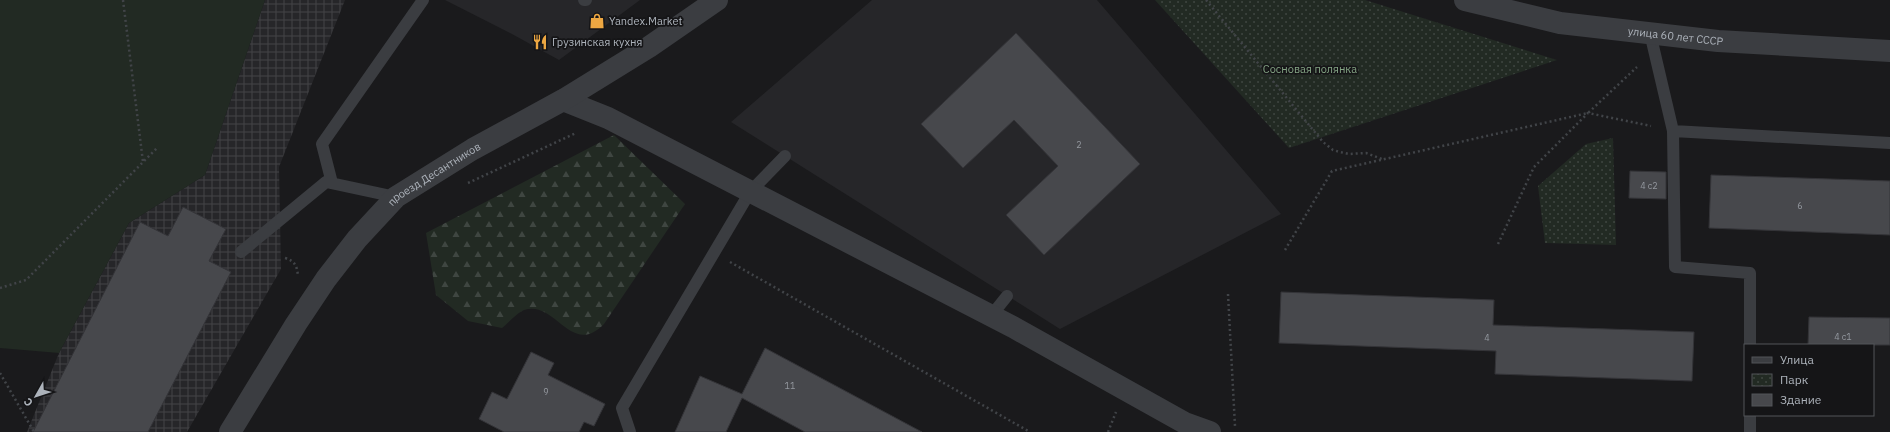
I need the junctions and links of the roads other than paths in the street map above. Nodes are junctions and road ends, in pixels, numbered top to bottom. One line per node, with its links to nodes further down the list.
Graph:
1 (423, 0): 10 (lane)
2 (717, 0): 6 (street, проезд Десантников)
3 (1464, 0): 4 (street, улица 60 лет СССР)
4 (1652, 42): 5 (street, улица 60 лет СССР); 7 (lane)
5 (1890, 51)
6 (563, 100): 11 (street); 12 (street, проезд Десантников)
7 (1673, 131): 8 (lane); 16 (lane)
8 (1890, 143)
9 (785, 156): 11 (lane)
10 (332, 183): 12 (lane); 13 (lane)
11 (750, 192): 15 (street); 19 (lane)
12 (396, 196): 18 (street, проезд Десантников)
13 (241, 252)
14 (1007, 296): 15 (lane)
15 (991, 316): 20 (street)
16 (1750, 344)
17 (1750, 416): 21 (lane)
18 (230, 432)
19 (630, 432)
20 (1210, 432)
21 (1750, 432)

